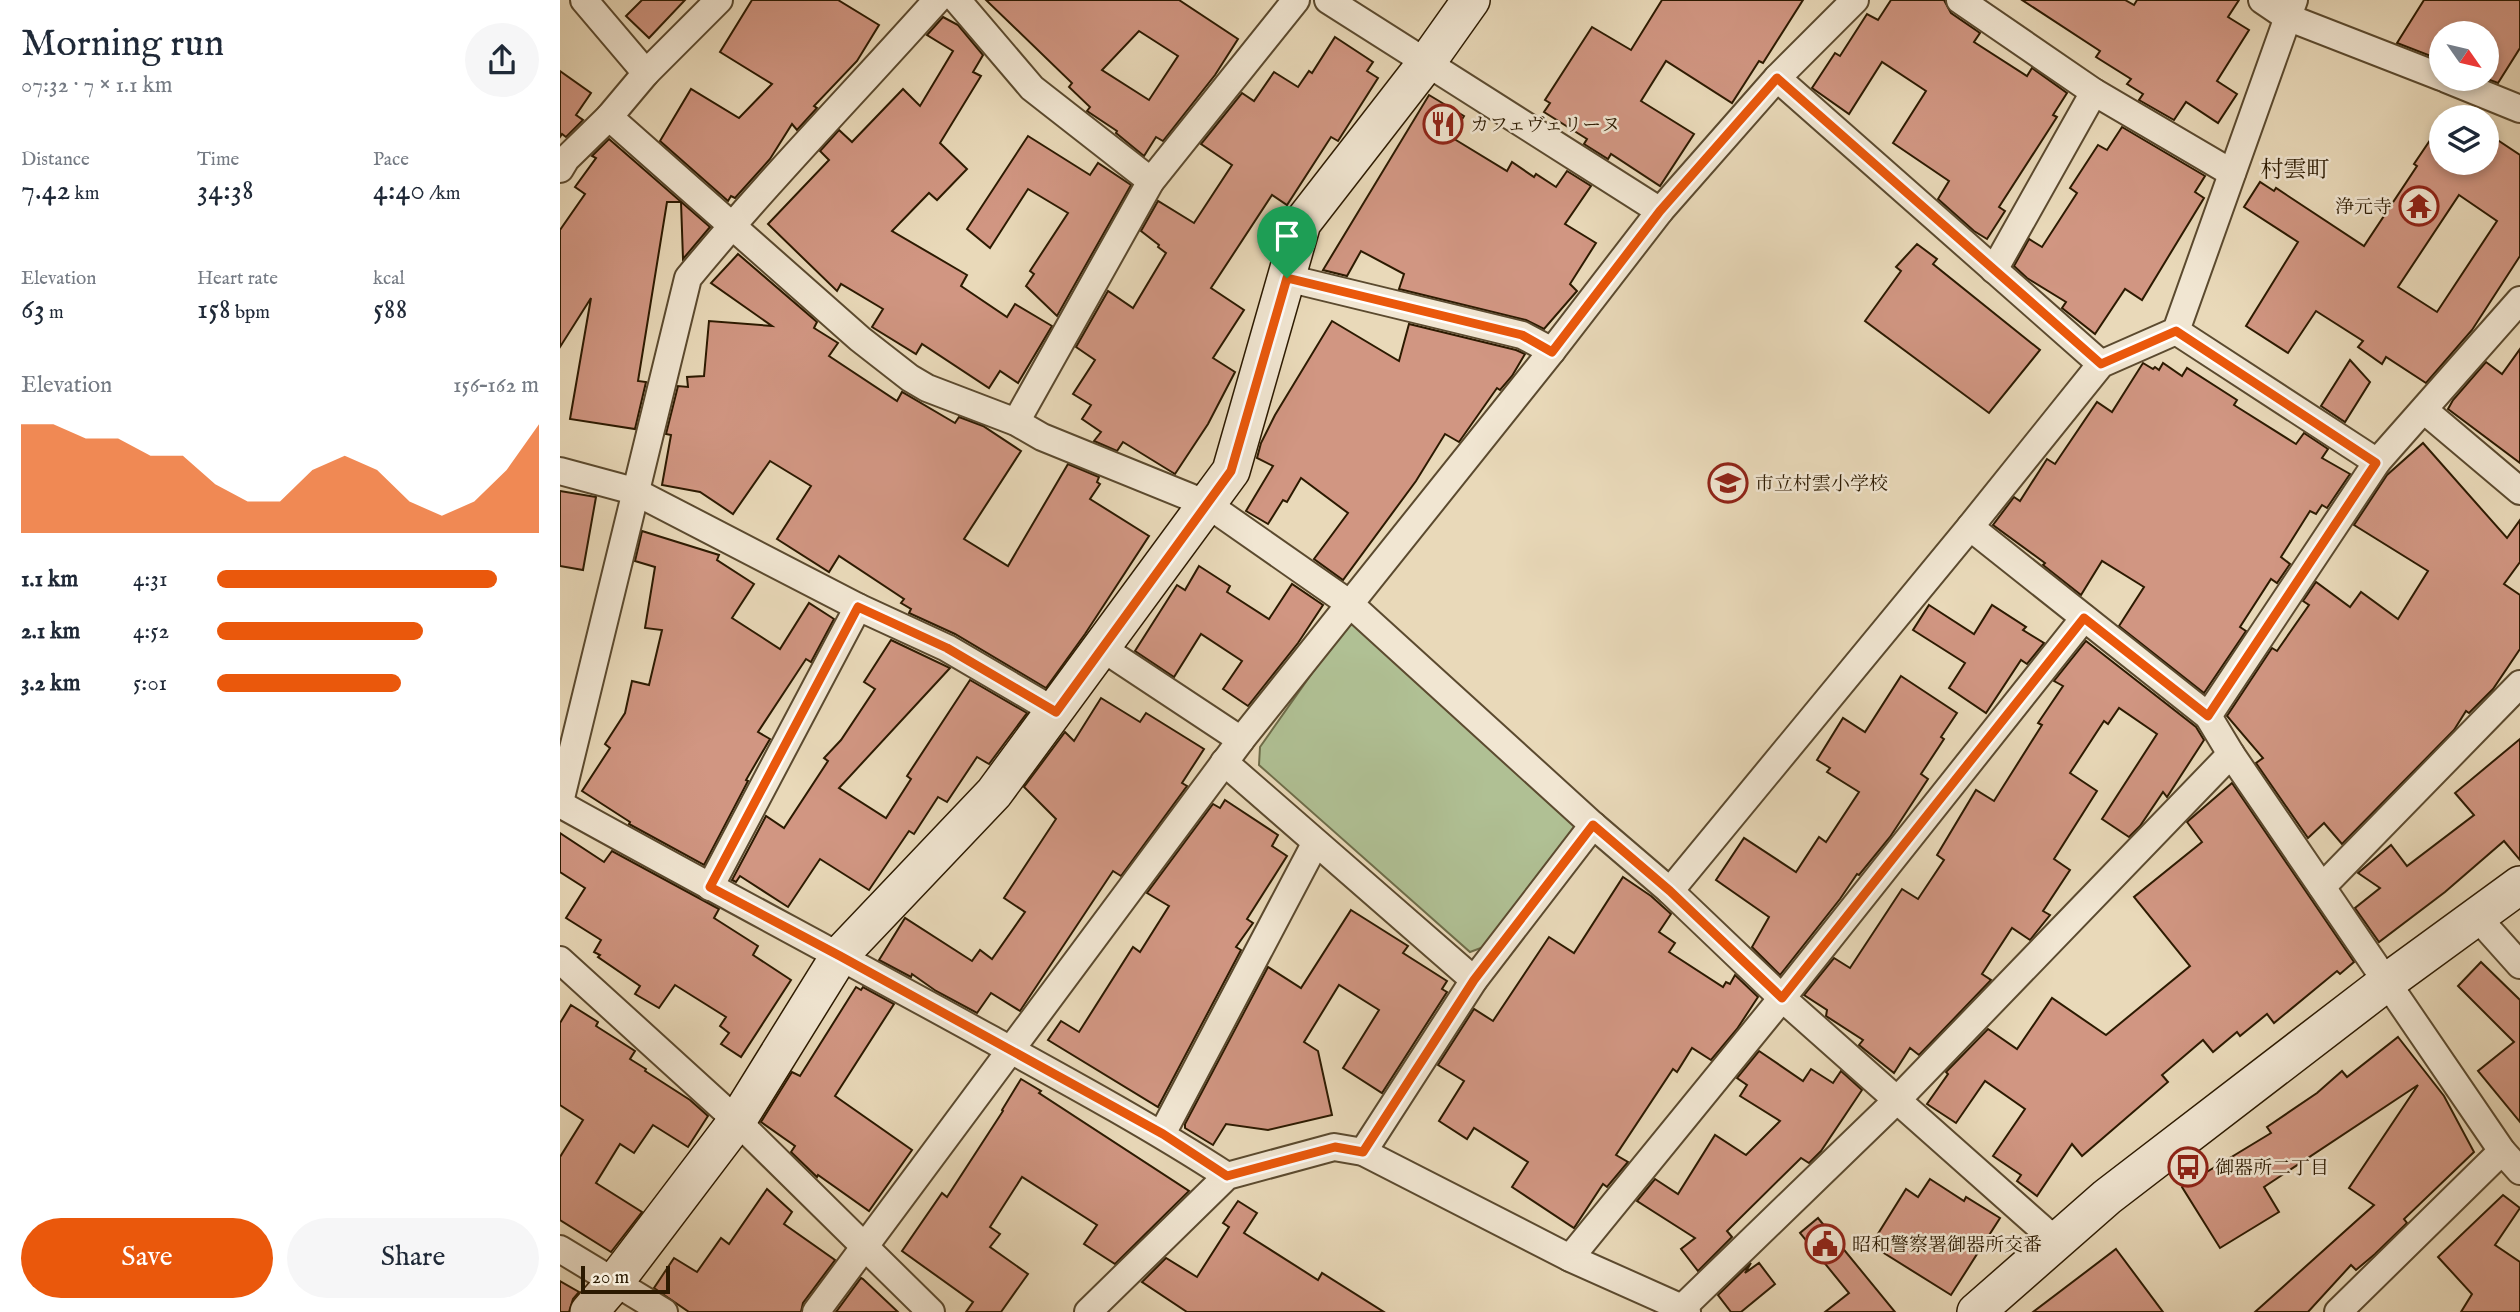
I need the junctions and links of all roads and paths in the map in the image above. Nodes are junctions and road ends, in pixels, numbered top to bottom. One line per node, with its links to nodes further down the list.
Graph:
1 (584, 0): 14 (street)
2 (719, 0): 14 (street)
3 (937, 0): 24 (street)
4 (957, 0): 22 (street)
5 (1296, 0): 22 (street)
6 (1328, 0): 12 (street)
7 (1471, 0): 12 (street)
8 (1856, 0): 15 (street)
9 (1960, 0): 17 (street)
10 (2262, 0): 11 (street)
11 (2291, 8): 13 (street); 21 (street)
12 (1427, 62): 23 (street); 26 (street)
13 (2429, 71)
14 (646, 73): 19 (street)
15 (1777, 78): 23 (street); 25 (street)
16 (2476, 91): 18 (street)
17 (2094, 92): 21 (street); 25 (street)
18 (2520, 109)
19 (610, 117): 20 (street); 24 (street)
20 (560, 169)
21 (2232, 173): 28 (street)
22 (1151, 181): 32 (street)
23 (1660, 211): 29 (street)
24 (732, 225): 32 (street); 35 (street)
25 (1994, 270): 30 (street)
26 (1287, 278): 29 (street); 37 (street)
27 (2520, 300): 31 (street)
28 (2176, 331): 30 (street); 33 (street)
29 (1552, 352): 39 (street)
30 (2101, 364): 38 (street)
31 (2424, 411): 33 (street); 36 (street)
32 (1016, 422): 37 (street)
33 (2376, 463): 45 (street)
34 (560, 471): 35 (street)
35 (634, 491): 40 (street); 49 (street)
36 (2520, 491)
37 (1207, 504): 39 (street); 42 (street)
38 (1970, 527): 41 (street); 55 (street)
39 (1350, 604): 46 (street); 50 (street)
40 (858, 607): 44 (street); 53 (street)
41 (2084, 618): 45 (street); 62 (street)
42 (1102, 648): 44 (street); 46 (street)
43 (2520, 684): 54 (street)
44 (1056, 712): 57 (street)
45 (2208, 716): 47 (street)
46 (1241, 740): 48 (street)
47 (2231, 754): 54 (street); 64 (street)
48 (1224, 762): 51 (street); 63 (street)
49 (560, 803): 53 (street)
50 (1593, 825): 55 (street); 60 (street)
51 (1315, 844): 60 (street); 66 (street)
52 (2520, 885): 56 (street)
53 (710, 887): 57 (street)
54 (2322, 887): 61 (street)
55 (1670, 891): 62 (street)
56 (2477, 916): 59 (street); 61 (street)
57 (840, 956): 63 (street); 65 (street)
58 (560, 960): 65 (street)
59 (2520, 965)
60 (1474, 980): 68 (street)
61 (2387, 982): 67 (street); 71 (street)
62 (1782, 998): 64 (street); 74 (street)
63 (1011, 1050): 66 (street); 72 (street)
64 (1898, 1099): 71 (street); 76 (street)
65 (737, 1121): 72 (street); 75 (street)
66 (1163, 1134): 70 (street)
67 (2502, 1151): 69 (street); 83 (street)
68 (1363, 1152): 70 (street); 74 (street)
69 (2520, 1171)
70 (1227, 1176): 81 (street)
71 (2057, 1242): 82 (street)
72 (864, 1248): 79 (street); 80 (street)
73 (560, 1249): 75 (street)
74 (1570, 1258): 76 (street)
75 (614, 1283): 77 (street); 78 (street)
76 (1685, 1310)
77 (589, 1312)
78 (664, 1312)
79 (816, 1312)
80 (931, 1312)
81 (1088, 1312)
82 (1976, 1312)
83 (2338, 1312)

